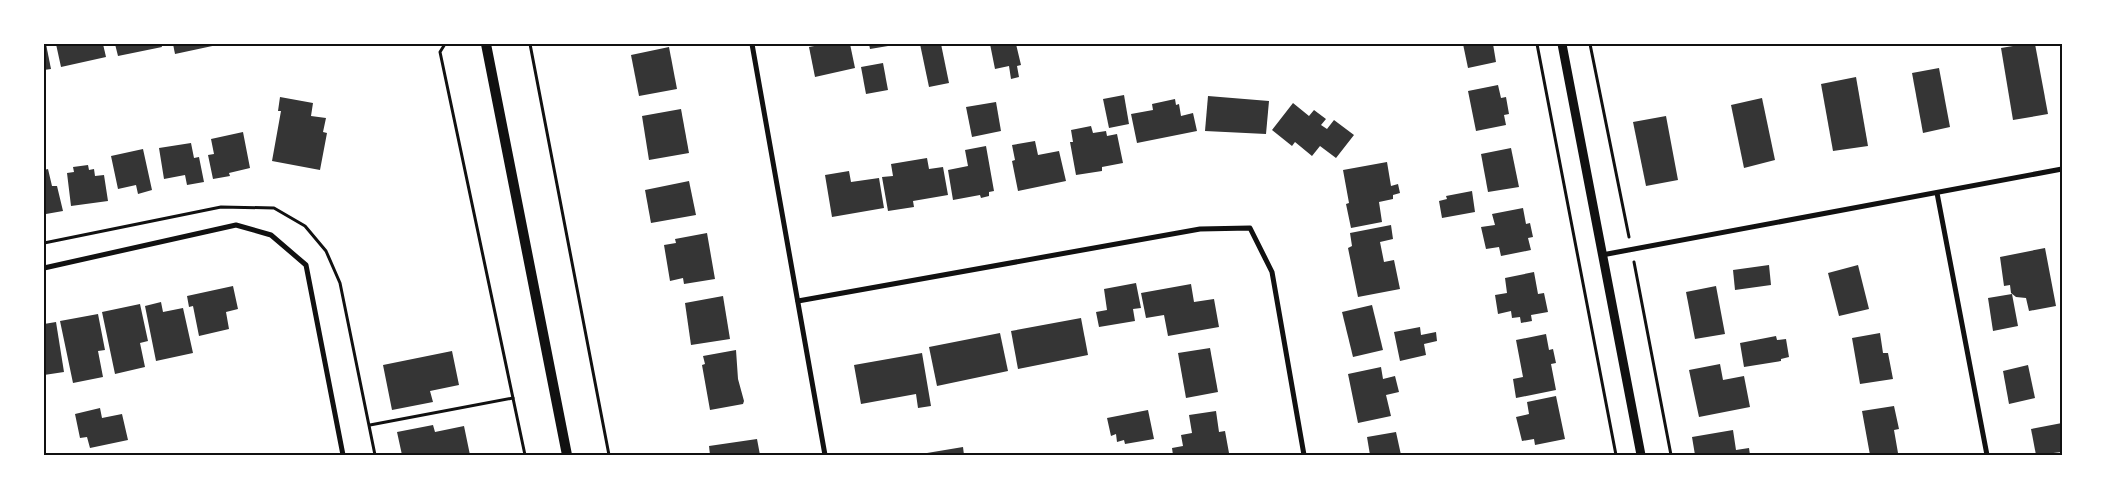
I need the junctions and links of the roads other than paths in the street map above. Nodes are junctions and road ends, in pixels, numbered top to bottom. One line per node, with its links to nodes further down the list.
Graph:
1 (486, 44): 10 (main road)
2 (752, 44): 8 (street)
3 (1562, 44): 6 (street)
4 (2062, 169): 5 (street)
5 (1937, 193): 6 (street); 14 (street)
6 (1602, 255): 13 (street)
7 (44, 268): 9 (street)
8 (798, 301): 11 (street); 12 (street)
9 (343, 455)
10 (567, 455)
11 (825, 455)
12 (1304, 455)
13 (1641, 455)
14 (1987, 455)

